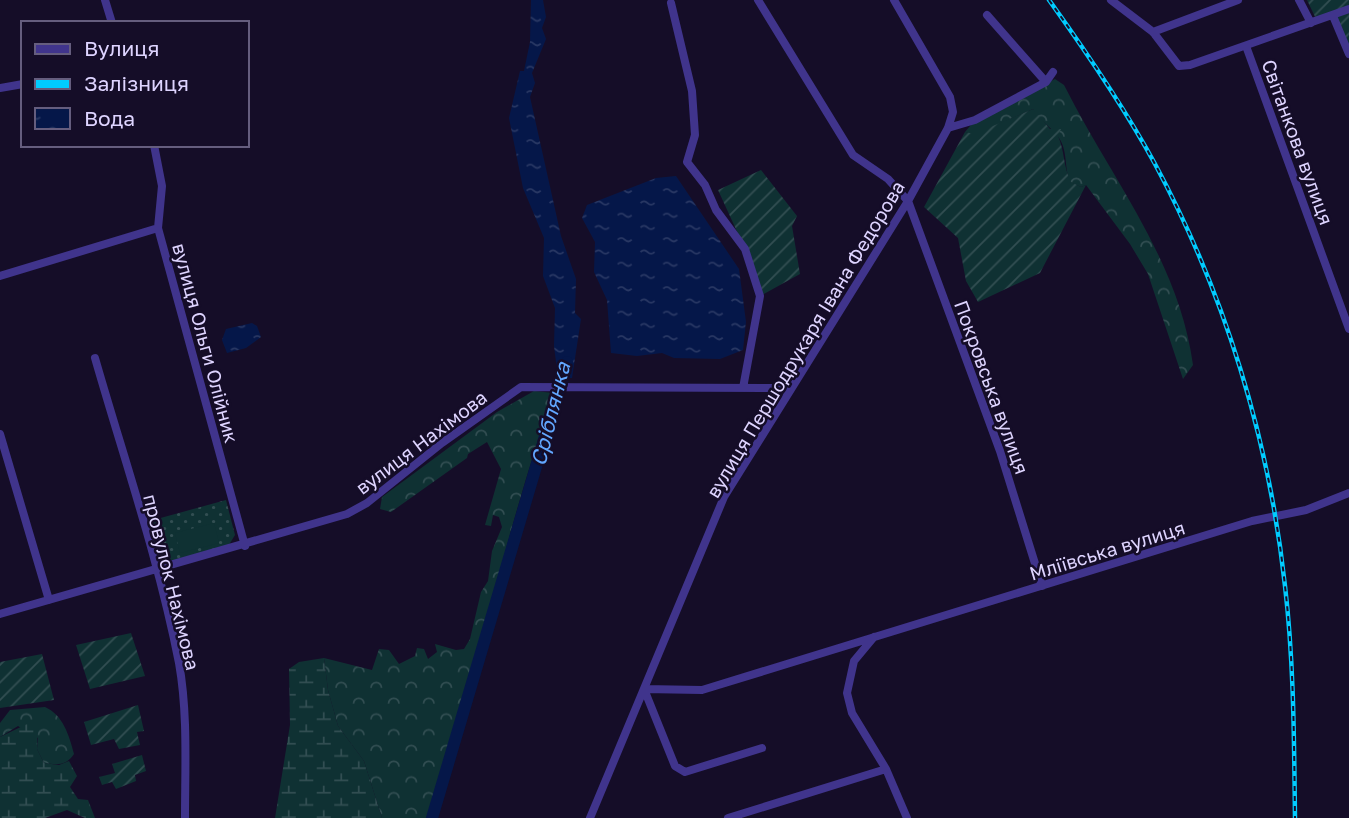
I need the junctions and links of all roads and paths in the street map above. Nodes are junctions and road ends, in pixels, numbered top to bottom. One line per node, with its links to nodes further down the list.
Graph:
1 (105, 0): 11 (street)
2 (758, 0): 22 (street)
3 (894, 0): 20 (street, вулиця Першодрукаря Івана Федорова)
4 (1111, 0): 13 (street)
5 (1238, 0): 13 (street)
6 (1299, 0): 12 (street)
7 (671, 3): 27 (street)
8 (1349, 9): 10 (street)
9 (986, 15): 17 (street)
10 (1333, 16): 12 (street); 15 (street)
11 (111, 21)
12 (1311, 23): 14 (street)
13 (1153, 32): 14 (street)
14 (1246, 46): 25 (street, Світанкова вулиця)
15 (1349, 54)
16 (1053, 72): 17 (street)
17 (1046, 82): 20 (street)
18 (21, 84): 19 (street)
19 (0, 89)
20 (948, 128): 22 (street, вулиця Першодрукаря Івана Федорова)
21 (155, 147): 23 (street, вулиця Ольги Олійник)
22 (908, 201): 28 (street, вулиця Першодрукаря Івана Федорова); 33 (street, Покровська вулиця)
23 (158, 228): 24 (street); 31 (street, вулиця Ольги Олійник)
24 (0, 276)
25 (1349, 328)
26 (95, 358): 32 (street, провулок Нахімова)
27 (743, 388): 28 (street, вулиця Нахімова); 31 (street, вулиця Нахімова)
28 (789, 388): 37 (street, вулиця Першодрукаря Івана Федорова)
29 (0, 434): 34 (street)
30 (1349, 493): 33 (street, Мліївська вулиця)
31 (245, 546): 32 (street, вулиця Нахімова)
32 (156, 571): 34 (street, вулиця Нахімова); 40 (street, провулок Нахімова)
33 (1042, 586): 36 (street, Мліївська вулиця)
34 (48, 600): 35 (street, вулиця Нахімова)
35 (0, 614)
36 (874, 637): 37 (street); 39 (street)
37 (644, 690): 38 (street); 41 (street, вулиця Першодрукаря Івана Федорова)
38 (762, 748)
39 (886, 769): 42 (street); 43 (street)
40 (185, 818)
41 (590, 818)
42 (728, 818)
43 (907, 818)

